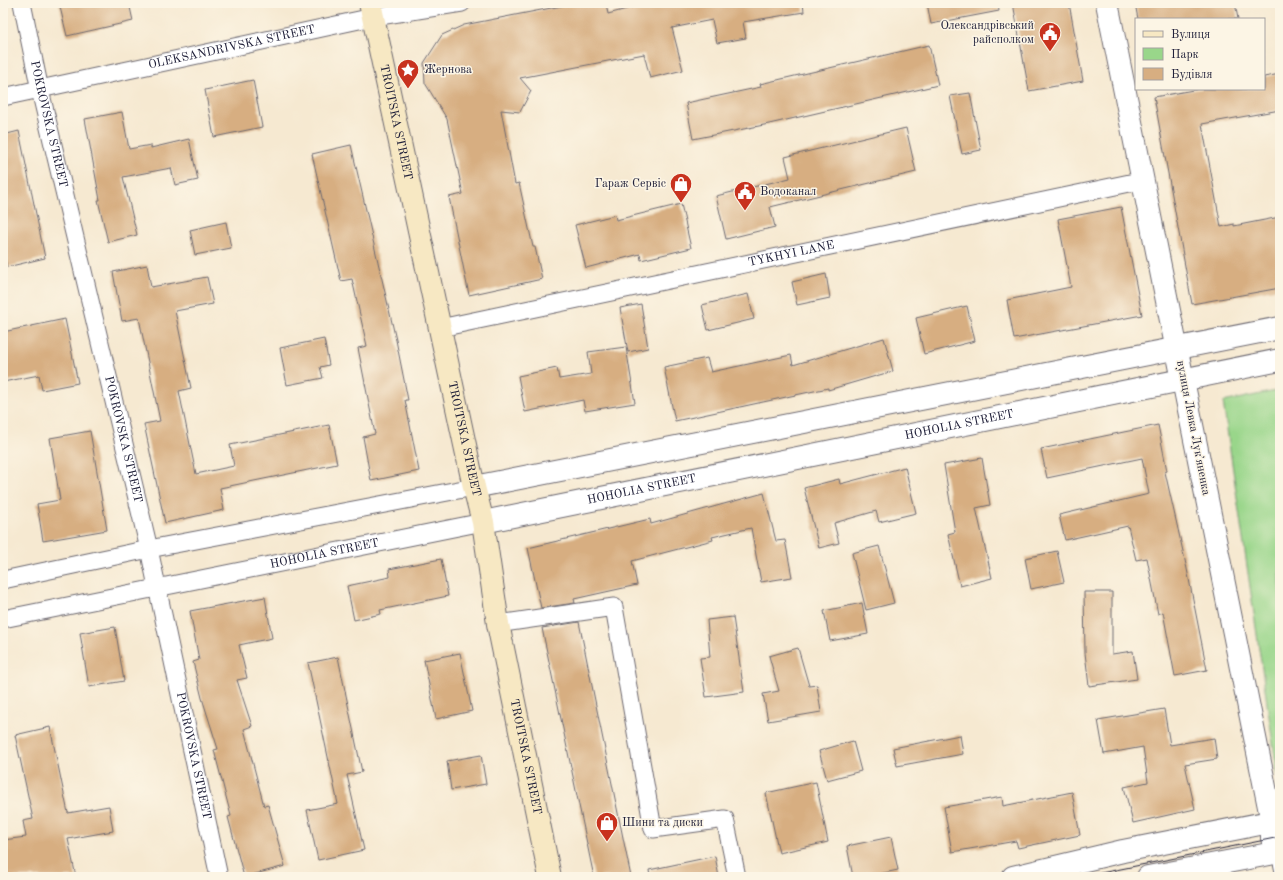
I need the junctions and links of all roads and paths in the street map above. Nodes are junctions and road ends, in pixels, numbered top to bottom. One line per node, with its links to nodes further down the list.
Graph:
1 (22, 3): 5 (street, POKROVSKA STREET)
2 (462, 3): 4 (street, OLEKSANDRIVSKA STREET)
3 (1107, 3): 7 (street, вулиця Левка Лукʼяненка)
4 (371, 10): 5 (street, OLEKSANDRIVSKA STREET); 8 (main road, TROITSKA STREET)
5 (40, 90): 6 (street, OLEKSANDRIVSKA STREET); 15 (street, POKROVSKA STREET)
6 (3, 97)
7 (1144, 180): 8 (street, TYKHYI LANE); 10 (street, вулиця Левка Лукʼяненка)
8 (440, 328): 13 (main road, TROITSKA STREET)
9 (1280, 328): 10 (street)
10 (1177, 349): 12 (street, вулиця Левка Лукʼяненка); 13 (street)
11 (1280, 360): 12 (street, HOHOLIA STREET)
12 (1183, 379): 14 (street, HOHOLIA STREET); 20 (street, вулиця Левка Лукʼяненка)
13 (474, 487): 14 (main road, TROITSKA STREET); 15 (street)
14 (483, 522): 17 (street, HOHOLIA STREET); 19 (main road, TROITSKA STREET)
15 (149, 549): 16 (street); 17 (street, POKROVSKA STREET)
16 (3, 580)
17 (158, 588): 18 (street, HOHOLIA STREET); 22 (street, POKROVSKA STREET)
18 (3, 619)
19 (498, 624): 23 (main road, TROITSKA STREET); 24 (street)
20 (1276, 821): 21 (street, вулиця Левка Лукʼяненка); 25 (street)
21 (1279, 859): 26 (street)
22 (219, 877)
23 (550, 877)
24 (737, 877)
25 (1013, 877)
26 (1148, 877)

